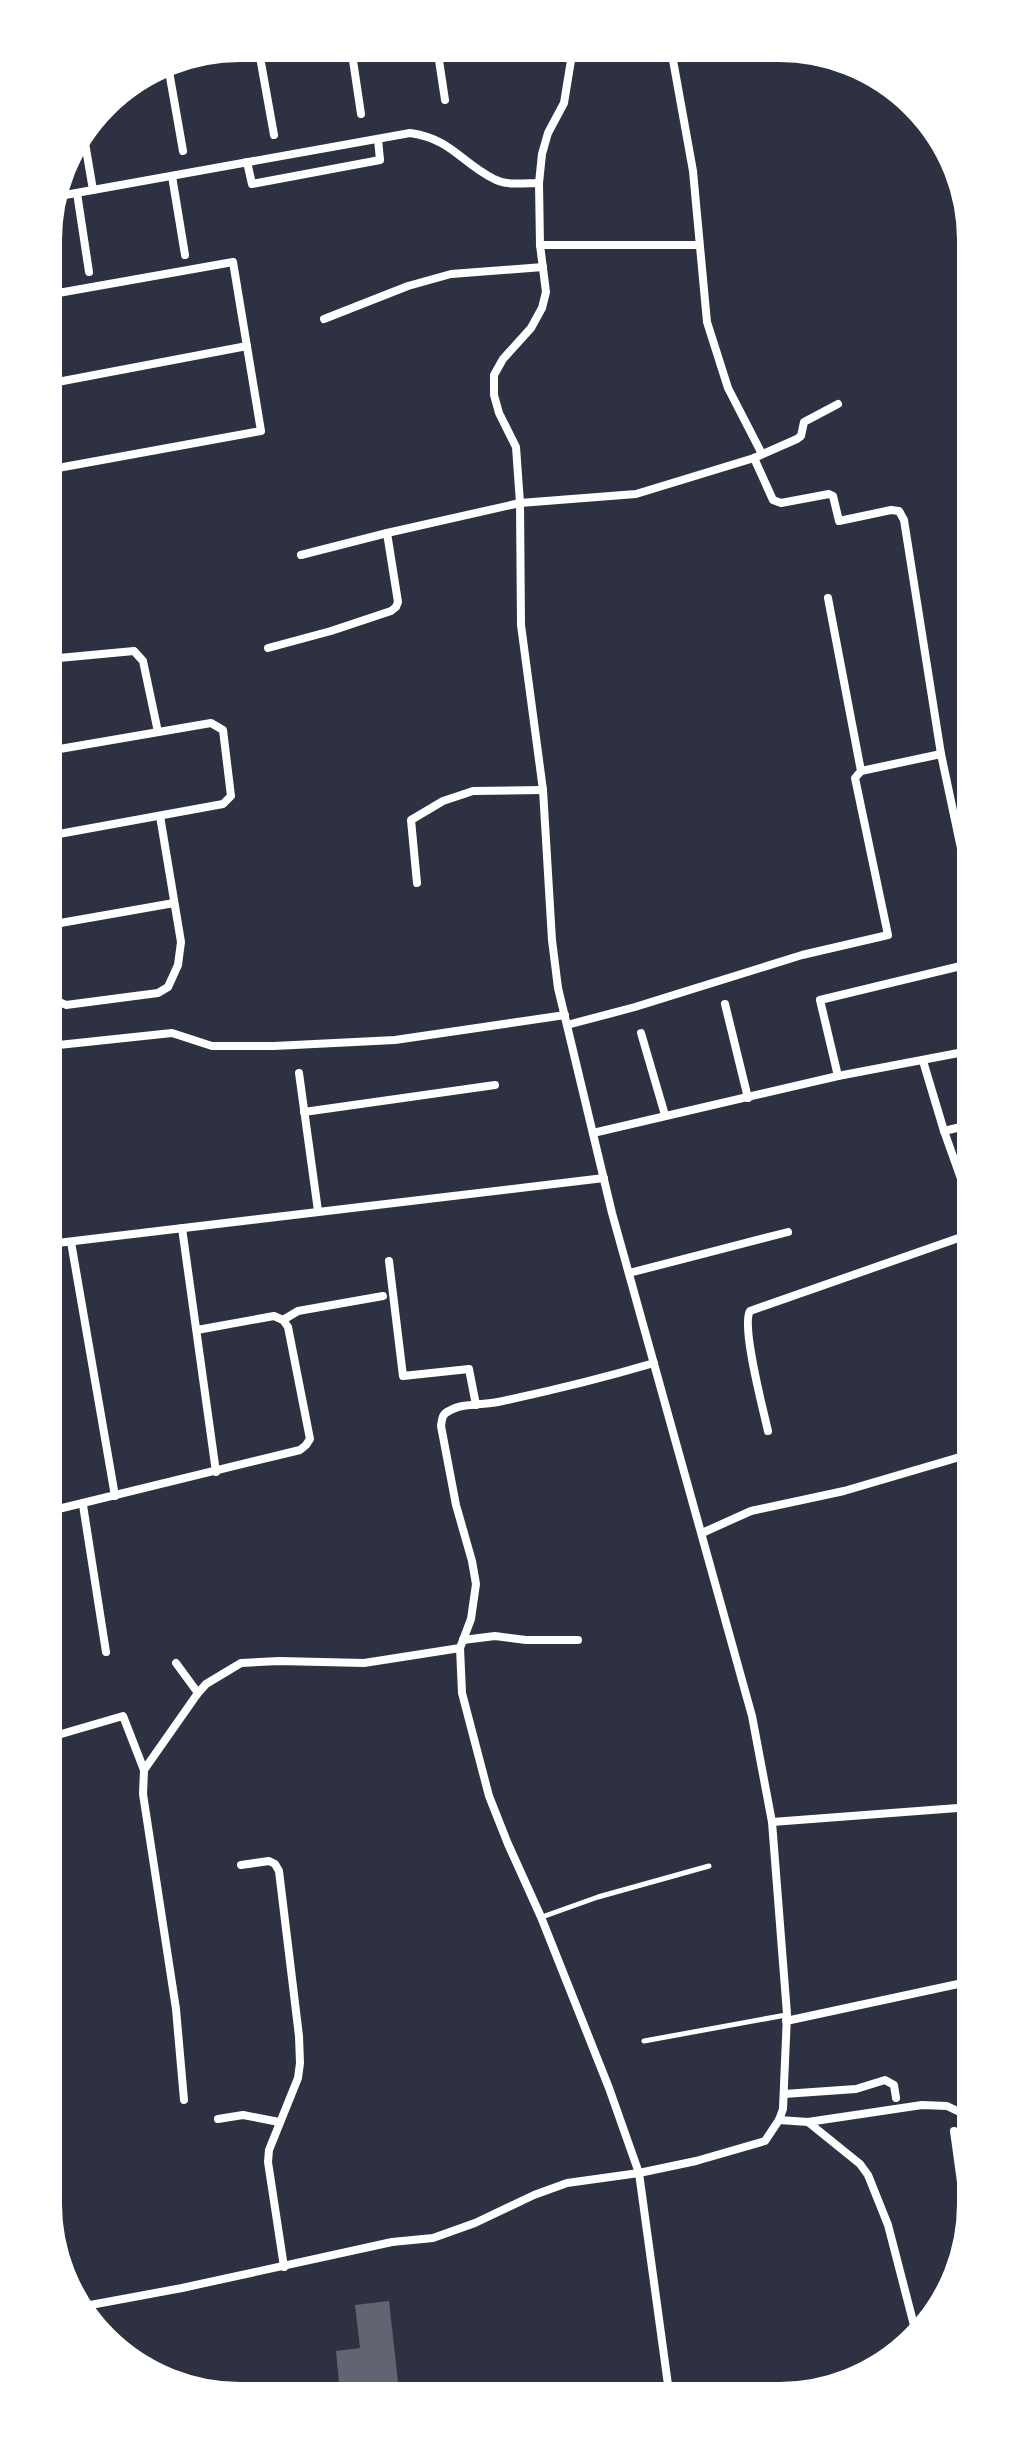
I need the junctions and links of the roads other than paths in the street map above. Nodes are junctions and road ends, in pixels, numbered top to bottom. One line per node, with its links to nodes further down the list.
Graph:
1 (261, 60): 9 (street)
2 (353, 60): 8 (street)
3 (439, 60): 7 (street)
4 (571, 60): 15 (street)
5 (674, 60): 20 (street)
6 (170, 75): 12 (street)
7 (445, 100)
8 (361, 114)
9 (274, 135)
10 (378, 139): 13 (street); 13 (street); 15 (street)
11 (86, 147): 16 (street)
12 (183, 151)
13 (247, 162): 14 (street)
14 (172, 176): 16 (street); 21 (street)
15 (539, 183): 19 (street)
16 (93, 190): 17 (street)
17 (77, 193): 18 (street); 23 (street)
18 (66, 195)
19 (540, 245): 20 (street); 22 (street)
20 (699, 245): 29 (street)
21 (185, 255)
22 (543, 267): 25 (street); 31 (street)
23 (89, 272)
24 (60, 293): 26 (street)
25 (324, 319)
26 (247, 346): 27 (street); 30 (street)
27 (60, 382)
28 (838, 404): 29 (street)
29 (758, 456): 31 (street); 39 (street)
30 (60, 468)
31 (520, 503): 32 (street); 41 (street)
32 (387, 533): 33 (street); 35 (street)
33 (301, 555)
34 (828, 598): 40 (street)
35 (268, 648)
36 (60, 658): 37 (street)
37 (158, 732): 38 (street); 42 (street)
38 (60, 749)
39 (941, 754): 40 (street); 44 (street)
40 (861, 771): 52 (street)
41 (543, 790): 45 (street); 51 (street)
42 (160, 816): 43 (street); 46 (street)
43 (60, 834)
44 (959, 839)
45 (417, 883)
46 (174, 903): 47 (street); 49 (street)
47 (60, 923)
48 (959, 966): 58 (street)
49 (60, 1002)
50 (725, 1004): 60 (street)
51 (565, 1015): 52 (street); 54 (street)
52 (567, 1025): 65 (street)
53 (641, 1033): 62 (street)
54 (60, 1045)
55 (959, 1053): 56 (street)
56 (923, 1061): 58 (street); 64 (street)
57 (299, 1073): 61 (street)
58 (838, 1076): 60 (street)
59 (495, 1085): 61 (street)
60 (748, 1098): 62 (street)
61 (304, 1112): 68 (street)
62 (665, 1115): 65 (street)
63 (959, 1127): 64 (street)
64 (944, 1131): 66 (street)
65 (593, 1133): 67 (street)
66 (959, 1173)
67 (604, 1178): 68 (street); 75 (street)
68 (318, 1211): 69 (street)
69 (182, 1228): 72 (street); 78 (street)
70 (788, 1232): 75 (street)
71 (959, 1238): 81 (street)
72 (71, 1242): 73 (street); 84 (street)
73 (60, 1243)
74 (389, 1261): 80 (street)
75 (629, 1273): 79 (street)
76 (383, 1296): 77 (street)
77 (283, 1320): 78 (street); 83 (street)
78 (197, 1330): 83 (street)
79 (654, 1363): 80 (street); 87 (street)
80 (476, 1405): 89 (street)
81 (768, 1431)
82 (959, 1457): 87 (street)
83 (216, 1472): 84 (street)
84 (115, 1496): 85 (street)
85 (83, 1505): 86 (street); 90 (street)
86 (60, 1509)
87 (702, 1533): 96 (street)
88 (578, 1640): 89 (street)
89 (461, 1644): 92 (street); 99 (street)
90 (106, 1652)
91 (176, 1663): 92 (street)
92 (198, 1693): 94 (street)
93 (60, 1734): 94 (street)
94 (144, 1770): 105 (street)
95 (959, 1808): 96 (street)
96 (772, 1822): 101 (street)
97 (241, 1865): 109 (street)
98 (709, 1866): 99 (lane)
99 (541, 1917): 113 (street)
100 (959, 1984): 101 (street)
101 (787, 2018): 102 (lane); 103 (street)
102 (644, 2041)
103 (784, 2094): 104 (street); 108 (street)
104 (896, 2098)
105 (184, 2100)
106 (959, 2112): 110 (street)
107 (218, 2119): 109 (street)
108 (779, 2120): 110 (street); 113 (street)
109 (279, 2122): 114 (street)
110 (808, 2122): 116 (street)
111 (954, 2131): 112 (street)
112 (959, 2167)
113 (639, 2173): 114 (street); 117 (street)
114 (284, 2267): 115 (street)
115 (91, 2305)
116 (914, 2323)
117 (668, 2384)

